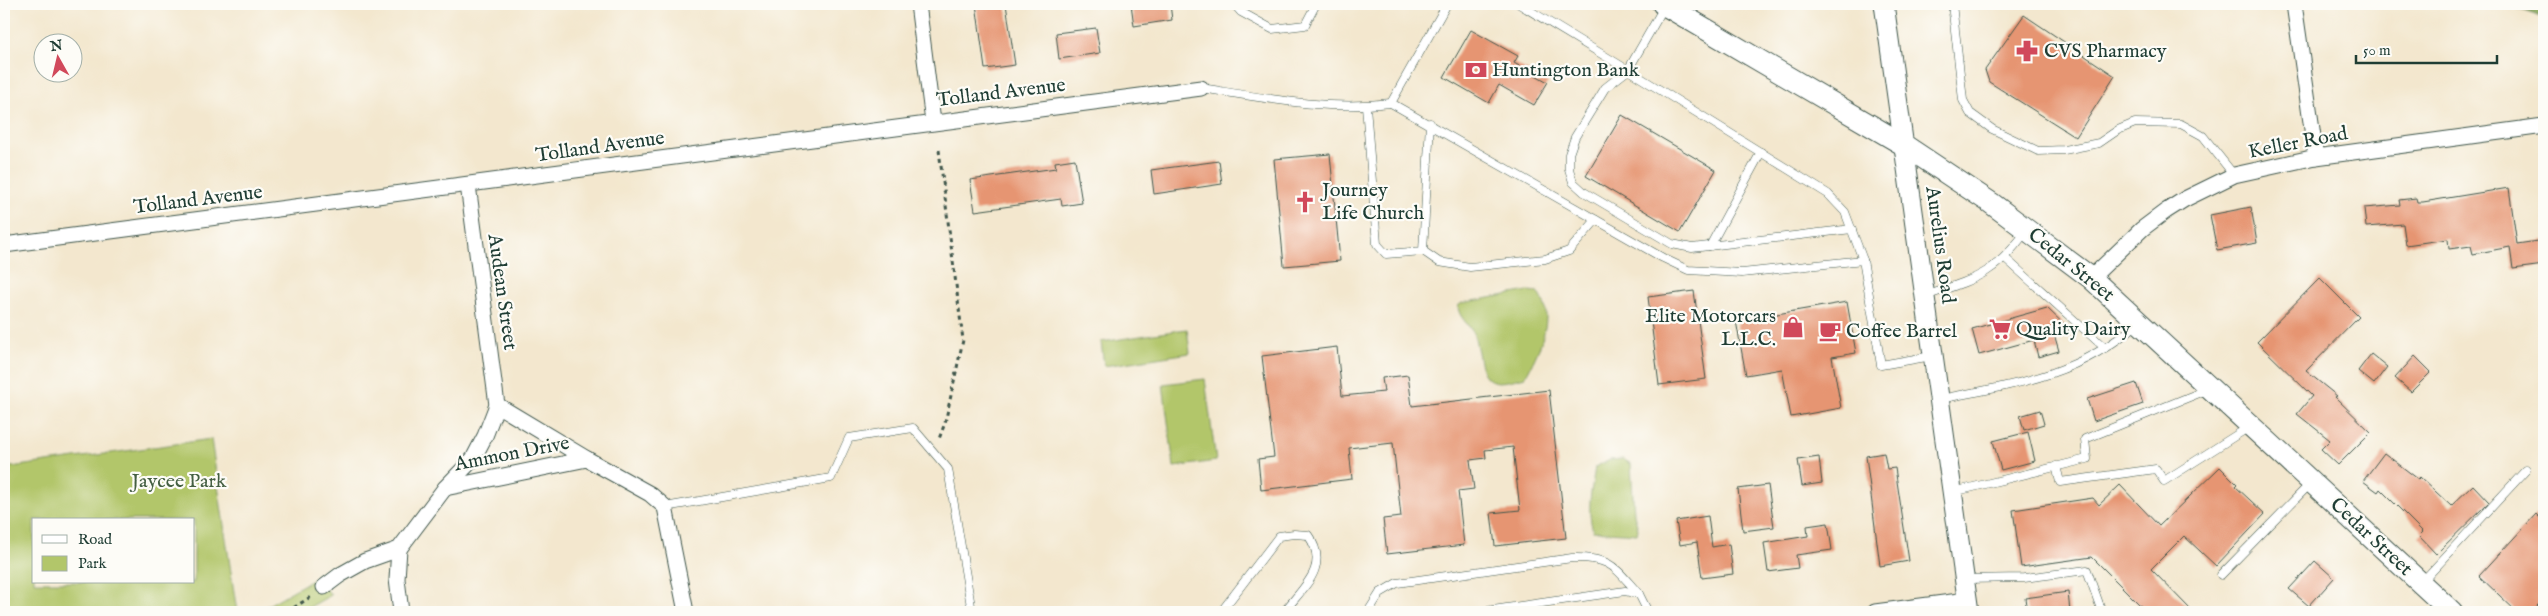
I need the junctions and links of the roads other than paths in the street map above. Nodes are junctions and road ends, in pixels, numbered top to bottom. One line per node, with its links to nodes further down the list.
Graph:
1 (918, 4): 16 (street)
2 (1234, 4): 3 (lane)
3 (1316, 4)
4 (1447, 4): 14 (lane)
5 (1519, 4): 12 (lane)
6 (1664, 4): 12 (lane); 19 (main road, Cedar Street)
7 (1738, 4): 8 (lane)
8 (1753, 4)
9 (1884, 4): 19 (street, Aurelius Road)
10 (1952, 4): 22 (lane)
11 (2294, 4): 21 (street)
12 (1628, 70): 20 (lane); 28 (lane)
13 (1201, 88): 15 (lane); 16 (street, Tolland Avenue)
14 (1391, 103): 15 (lane); 17 (lane)
15 (1366, 106): 29 (lane)
16 (933, 122): 23 (street, Tolland Avenue)
17 (1430, 123): 24 (lane); 29 (lane)
18 (2544, 126): 21 (street, Keller Road)
19 (1904, 145): 26 (main road, Cedar Street); 33 (street, Aurelius Road)
20 (1761, 152): 25 (lane); 28 (lane)
21 (2316, 157): 22 (street, Keller Road)
22 (2234, 175): 32 (street, Keller Road)
23 (468, 185): 27 (street, Tolland Avenue); 39 (street, Audean Street)
24 (1596, 220): 29 (lane); 31 (lane)
25 (1852, 229): 28 (lane); 31 (lane)
26 (2027, 230): 30 (lane); 32 (main road, Cedar Street)
27 (4, 245)
28 (1710, 246)
29 (1423, 251)
30 (2005, 258): 33 (lane); 35 (lane)
31 (1863, 260): 36 (lane)
32 (2091, 278): 34 (main road, Cedar Street)
33 (1925, 296): 36 (street, Aurelius Road)
34 (2139, 322): 35 (lane); 37 (main road, Cedar Street)
35 (2105, 348): 38 (lane)
36 (1933, 356): 38 (street, Aurelius Road)
37 (2212, 388): 40 (main road, Cedar Street); 42 (lane)
38 (1939, 399): 46 (street, Aurelius Road)
39 (497, 405): 41 (street, Ammon Drive); 45 (street, Ammon Drive)
40 (2252, 425): 42 (lane); 44 (main road, Cedar Street)
41 (587, 459): 45 (street, Ammon Drive); 47 (street, Ammon Drive)
42 (2056, 466): 46 (lane)
43 (2526, 470): 51 (lane)
44 (2312, 481): 49 (lane); 51 (main road, Cedar Street)
45 (445, 488): 48 (street, Ammon Drive)
46 (1952, 492): 50 (street, Aurelius Road)
47 (665, 507): 56 (street); 57 (lane)
48 (400, 549): 52 (street); 55 (street)
49 (2220, 575)
50 (1964, 579): 54 (street, Aurelius Road); 64 (lane)
51 (2420, 583): 65 (main road, Cedar Street)
52 (324, 587)
53 (1639, 594): 60 (lane); 61 (lane); 62 (lane)
54 (1968, 606): 63 (street)
55 (401, 612)
56 (686, 612)
57 (972, 612)
58 (1221, 612): 59 (lane)
59 (1284, 612)
60 (1368, 612)
61 (1479, 612)
62 (1648, 612)
63 (1875, 612)
64 (2102, 612)
65 (2452, 612)

